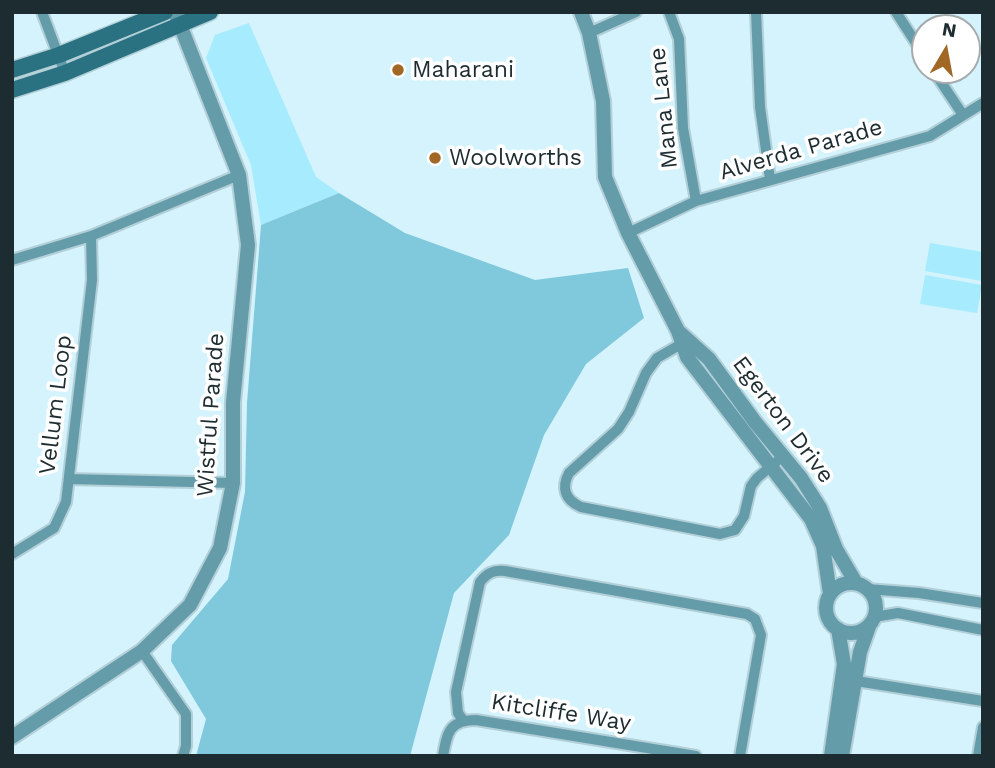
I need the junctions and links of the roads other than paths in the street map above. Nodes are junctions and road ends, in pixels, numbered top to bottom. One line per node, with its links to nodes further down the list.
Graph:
1 (42, 12): 12 (street)
2 (165, 12): 12 (main road)
3 (210, 12): 9 (main road)
4 (581, 12): 10 (street, Egerton Drive)
5 (636, 12): 10 (street)
6 (669, 12): 21 (street, Mana Lane)
7 (756, 12): 20 (street)
8 (896, 12): 11 (street)
9 (178, 18): 14 (main road); 19 (street, Wistful Parade)
10 (589, 33): 22 (street, Egerton Drive)
11 (911, 35)
12 (59, 55): 13 (main road); 14 (street)
13 (12, 70)
14 (65, 73): 16 (main road)
15 (942, 84): 18 (street)
16 (12, 90)
17 (983, 103): 18 (street, Alverda Parade)
18 (963, 115): 20 (street, Alverda Parade)
19 (239, 175): 23 (street); 29 (street, Wistful Parade)
20 (770, 179): 21 (street, Alverda Parade)
21 (696, 201): 22 (street, Alverda Parade)
22 (628, 233): 25 (street, Egerton Drive)
23 (91, 236): 24 (street); 28 (street, Vellum Loop)
24 (12, 260)
25 (682, 338): 26 (street, Egerton Drive); 27 (street, Egerton Drive); 27 (street)
26 (783, 456): 27 (street); 31 (street, Egerton Drive)
27 (771, 466): 32 (street, Egerton Drive)
28 (69, 479): 29 (street); 30 (street, Vellum Loop)
29 (233, 483): 37 (street, Wistful Parade)
30 (12, 554)
31 (862, 586): 32 (street); 33 (street); 34 (street, Egerton Drive)
32 (830, 594): 35 (street, Egerton Drive)
33 (983, 603)
34 (872, 620): 35 (street); 36 (street); 38 (street)
35 (838, 629): 47 (street, Egerton Drive)
36 (983, 630)
37 (142, 651): 42 (street, Wistful Parade); 43 (street)
38 (856, 681): 39 (street); 48 (street)
39 (983, 701)
40 (463, 720): 44 (street, Kitcliffe Way); 45 (street, Kitcliffe Way); 46 (street)
41 (983, 727): 49 (street)
42 (12, 737)
43 (183, 756)
44 (443, 756)
45 (696, 756)
46 (740, 756)
47 (831, 756)
48 (842, 756)
49 (978, 756)

